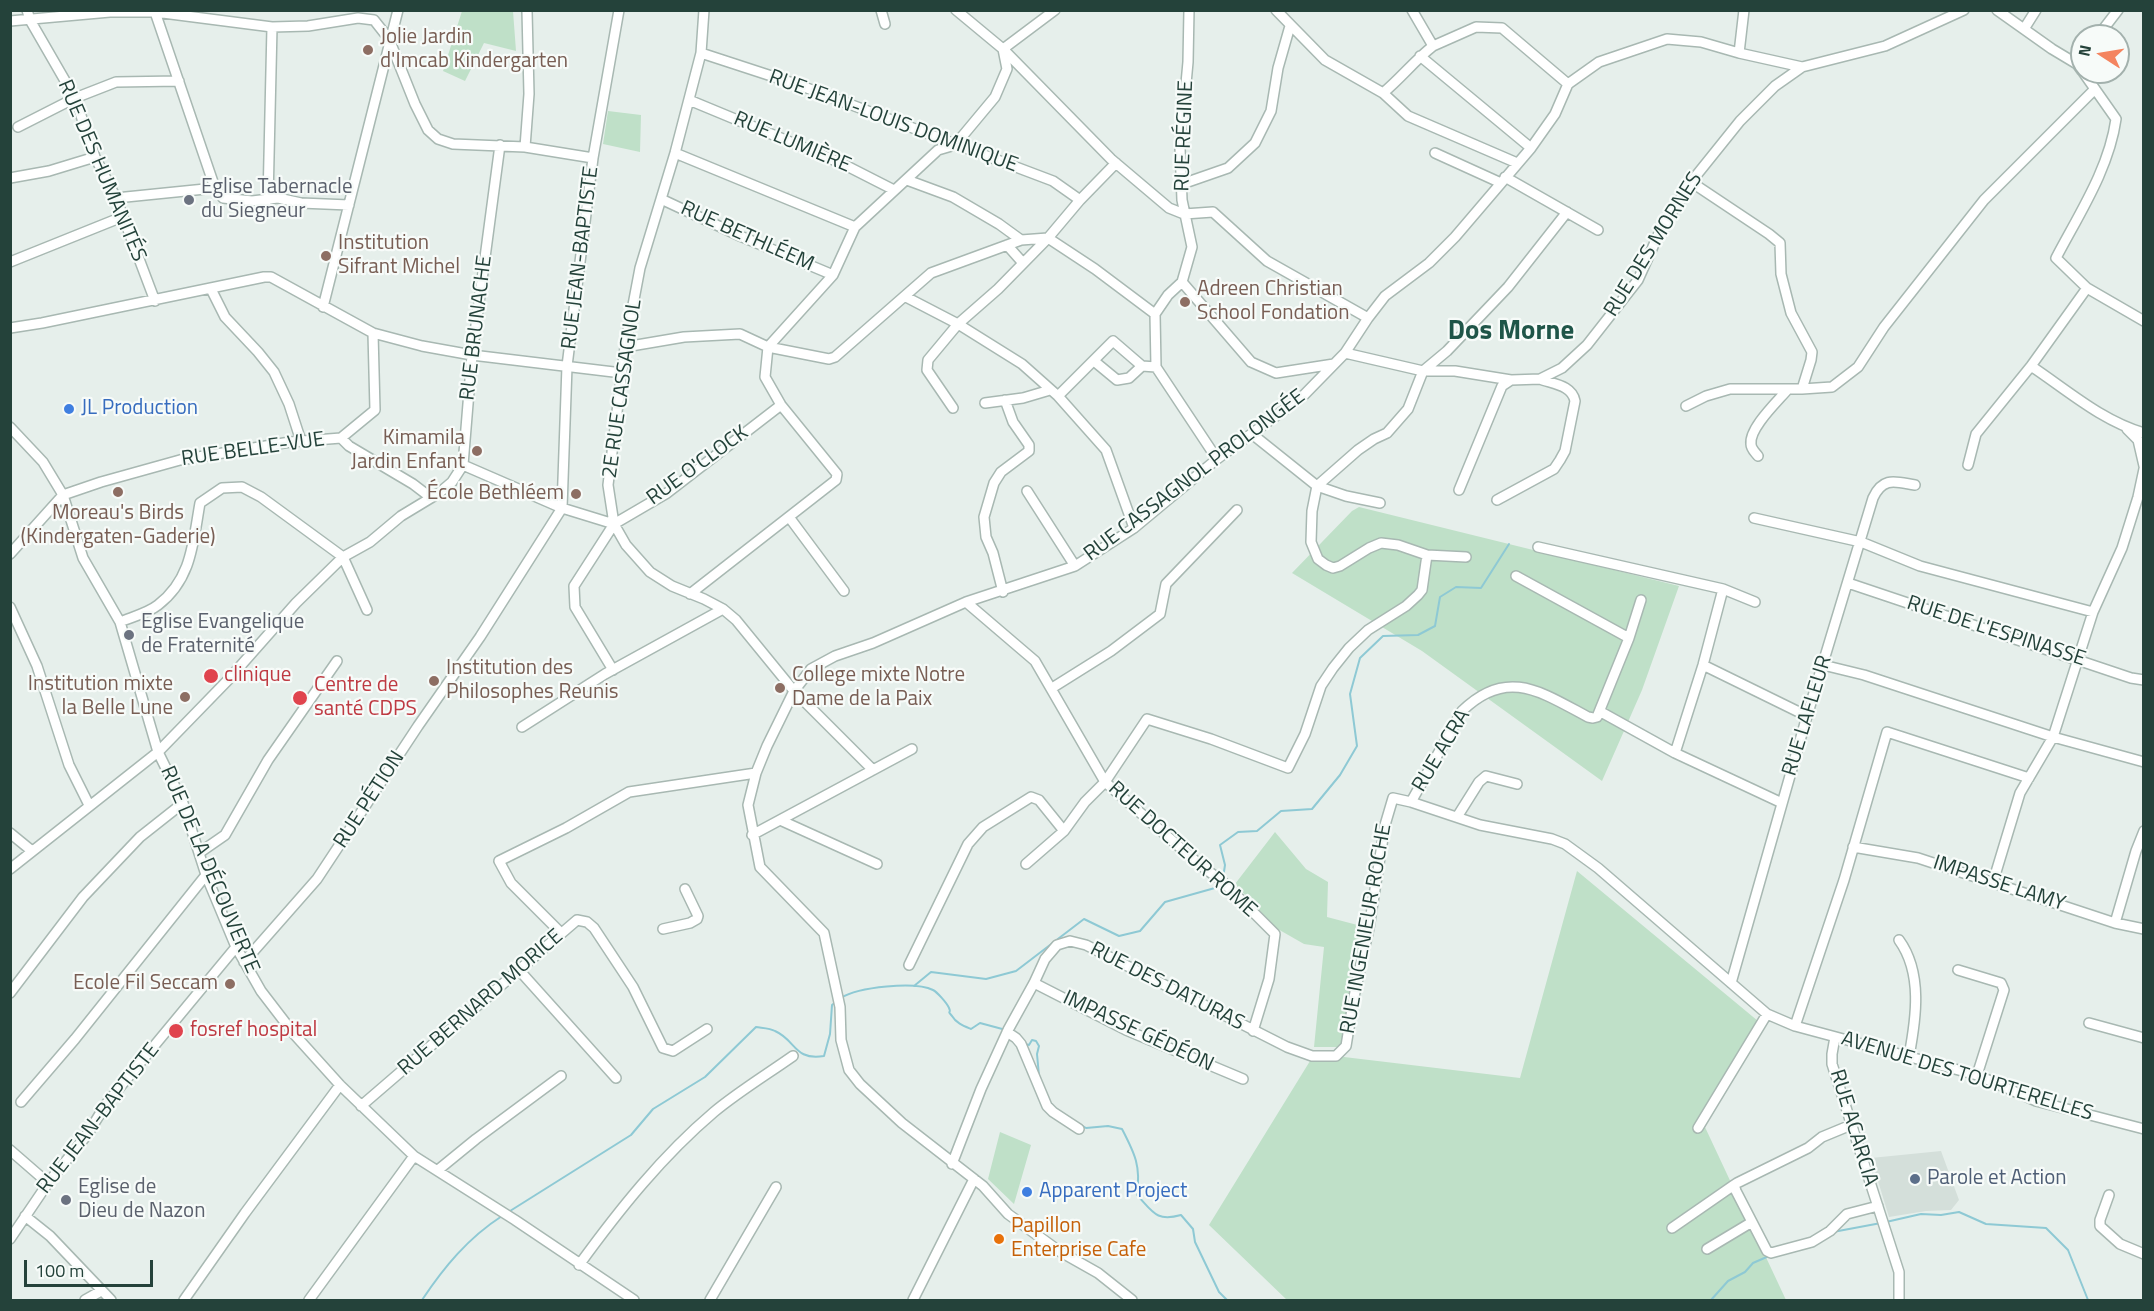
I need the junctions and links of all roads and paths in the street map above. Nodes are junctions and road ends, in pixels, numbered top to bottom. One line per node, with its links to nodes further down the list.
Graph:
1 (247, 10): 21 (street)
2 (398, 10): 27 (street)
3 (619, 10): 50 (street, RUE JEAN-BAPTISTE)
4 (704, 10): 30 (street, 2E RUE CASSAGNOL)
5 (881, 10): 22 (street)
6 (956, 10): 29 (street)
7 (1055, 10): 29 (street)
8 (1189, 10): 57 (street, RUE RÉGINE)
9 (1276, 10): 24 (street)
10 (1412, 10): 28 (street)
11 (1744, 10): 31 (street)
12 (1997, 10): 26 (street)
13 (2036, 10): 26 (street)
14 (2118, 10): 23 (street)
15 (110, 11): 18 (street); 19 (street)
16 (527, 11): 45 (street)
17 (1960, 11): 34 (street)
18 (155, 12): 21 (street); 35 (street)
19 (28, 15): 20 (street); 40 (street, RUE DES HUMANITÉS)
20 (10, 21)
21 (246, 22): 25 (street)
22 (885, 24)
23 (2107, 24)
24 (1290, 26): 39 (street); 57 (street)
25 (272, 27): 27 (street); 62 (street)
26 (2024, 29): 33 (street)
27 (389, 39): 43 (street); 64 (street)
28 (1433, 46): 32 (street); 36 (street)
29 (1003, 49): 44 (street); 51 (street)
30 (701, 53): 41 (street, 2E RUE CASSAGNOL); 44 (street, RUE JEAN-LOUIS DOMINIQUE)
31 (1740, 53): 34 (street); 36 (street)
32 (1420, 56): 39 (street); 46 (street)
33 (2070, 60)
34 (1802, 67): 56 (street, RUE DES MORNES)
35 (179, 81): 40 (street); 58 (street)
36 (1568, 84): 46 (street, RUE CASSAGNOL PROLONGÉE)
37 (2093, 84): 38 (street)
38 (2096, 89): 77 (street); 103 (street)
39 (1383, 93): 52 (street)
40 (75, 98): 42 (street); 49 (street, RUE DES HUMANITÉS)
41 (689, 100): 47 (street, 2E RUE CASSAGNOL); 59 (street, RUE LUMIÈRE)
42 (18, 127)
43 (500, 145): 45 (street); 91 (street, RUE BRUNACHE)
44 (955, 145): 54 (street); 63 (street, RUE JEAN-LOUIS DOMINIQUE)
45 (525, 147): 50 (street)
46 (1531, 148): 52 (street, RUE CASSAGNOL PROLONGÉE)
47 (675, 153): 61 (street, 2E RUE CASSAGNOL); 68 (street)
48 (1435, 153): 55 (street)
49 (95, 157): 53 (street); 60 (street, RUE DES HUMANITÉS)
50 (593, 158): 94 (street, RUE JEAN-BAPTISTE)
51 (1116, 163): 63 (street); 66 (street)
52 (1517, 163): 55 (street, RUE CASSAGNOL PROLONGÉE)
53 (10, 178)
54 (907, 180): 59 (street); 71 (street)
55 (1503, 180): 65 (street); 83 (street, RUE CASSAGNOL PROLONGÉE)
56 (1691, 182): 100 (street, RUE DES MORNES); 103 (street)
57 (1182, 184): 66 (street, RUE RÉGINE)
58 (215, 188): 60 (street); 62 (street)
59 (894, 189): 68 (street)
60 (116, 198): 67 (street, RUE DES HUMANITÉS)
61 (661, 199): 75 (street, RUE BETHLÉEM); 88 (street, 2E RUE CASSAGNOL)
62 (268, 200): 64 (street)
63 (1080, 200): 70 (street)
64 (349, 205): 81 (street)
65 (1566, 212): 69 (street); 98 (street)
66 (1184, 214): 76 (street, RUE RÉGINE); 83 (street)
67 (122, 216): 73 (street); 80 (street, RUE DES HUMANITÉS)
68 (855, 227): 75 (street)
69 (1598, 230)
70 (1048, 238): 71 (street); 74 (street); 82 (street)
71 (1021, 240): 72 (street)
72 (1007, 245): 74 (street); 79 (street)
73 (10, 262)
74 (1023, 263): 85 (street)
75 (833, 275): 89 (street)
76 (1182, 282): 82 (street); 93 (street)
77 (2087, 288): 84 (street); 96 (street)
78 (211, 289): 80 (street); 81 (street); 116 (street)
79 (906, 297): 85 (street); 89 (street)
80 (156, 301): 86 (street)
81 (323, 307): 87 (street)
82 (1155, 314): 97 (street)
83 (1368, 318): 90 (street, RUE CASSAGNOL PROLONGÉE)
84 (2144, 321)
85 (958, 324): 104 (street); 110 (street)
86 (10, 328)
87 (373, 333): 91 (street); 115 (street)
88 (625, 347): 89 (street); 99 (street, 2E RUE CASSAGNOL)
89 (768, 347): 108 (street)
90 (1345, 353): 93 (street, RUE CASSAGNOL PROLONGÉE); 98 (street, RUE DES MORNES)
91 (472, 355): 94 (street); 119 (street, RUE BRUNACHE)
92 (1094, 361): 95 (street); 95 (street); 105 (street)
93 (1335, 364): 114 (street, RUE CASSAGNOL PROLONGÉE)
94 (567, 366): 99 (street); 130 (street, RUE JEAN-BAPTISTE)
95 (1142, 366): 97 (street)
96 (2031, 366): 112 (street); 120 (street)
97 (1156, 367): 118 (street)
98 (1423, 371): 101 (street, RUE DES MORNES); 123 (street)
99 (622, 373): 134 (street, 2E RUE CASSAGNOL)
100 (1540, 379): 101 (street, RUE DES MORNES); 128 (street)
101 (1511, 380): 124 (street)
102 (1788, 389): 103 (street); 109 (street); 117 (street)
103 (1802, 389)
104 (1050, 390): 105 (street); 106 (street)
105 (1058, 396): 135 (street)
106 (1005, 400): 107 (street); 147 (street)
107 (985, 403)
108 (781, 405): 132 (street); 134 (street, RUE O'CLOCK)
109 (1686, 406)
110 (952, 408)
111 (10, 428): 126 (street, RUE DE LA DÉCOUVERTE)
112 (2126, 428): 113 (street); 121 (street)
113 (2144, 433)
114 (1252, 434): 118 (street, RUE CASSAGNOL PROLONGÉE); 123 (street)
115 (341, 438): 116 (street, RUE BELLE-VUE); 127 (street, RUE BELLE-VUE)
116 (301, 441): 126 (street, RUE BELLE-VUE)
117 (1758, 456)
118 (1217, 459): 135 (street, RUE CASSAGNOL PROLONGÉE)
119 (463, 465): 127 (street); 130 (street)
120 (1968, 465)
121 (2144, 468): 155 (street)
122 (1915, 485): 136 (street, RUE LAFLEUR)
123 (1317, 486): 129 (street); 139 (street)
124 (1459, 490)
125 (1027, 491): 142 (street)
126 (63, 495): 138 (street); 156 (street, RUE DE LA DÉCOUVERTE)
127 (430, 497): 140 (street)
128 (1497, 500)
129 (1380, 503)
130 (562, 508): 134 (street); 205 (street, RUE PÉTION)
131 (1237, 510): 164 (street)
132 (789, 518): 146 (street); 148 (street)
133 (1754, 518): 136 (street)
134 (614, 524): 148 (street, 2E RUE CASSAGNOL); 162 (street)
135 (1134, 528): 142 (street, RUE CASSAGNOL PROLONGÉE)
136 (1861, 542): 144 (street, RUE LAFLEUR); 155 (street)
137 (1538, 547): 145 (street)
138 (10, 554)
139 (1427, 555): 141 (street); 177 (street)
140 (343, 557): 154 (street); 156 (street); 171 (street)
141 (1466, 557)
142 (1075, 567): 147 (street, RUE CASSAGNOL PROLONGÉE)
143 (1516, 576): 157 (street)
144 (1848, 583): 158 (street, RUE DE L'ESPINASSE); 161 (street, RUE LAFLEUR)
145 (1723, 589): 151 (street); 160 (street)
146 (844, 591)
147 (1003, 592): 150 (street, RUE CASSAGNOL PROLONGÉE)
148 (690, 594): 153 (street, 2E RUE CASSAGNOL)
149 (1641, 600): 157 (street)
150 (966, 602): 164 (street, RUE DOCTEUR ROME); 165 (street, RUE CASSAGNOL PROLONGÉE)
151 (1755, 602)
152 (10, 607): 183 (street)
153 (723, 609): 162 (street); 165 (street, 2E RUE CASSAGNOL)
154 (367, 610)
155 (2093, 612): 158 (street)
156 (120, 622): 171 (street, RUE DE LA DÉCOUVERTE)
157 (1629, 638): 166 (street)
158 (2078, 658): 163 (street, RUE DE L'ESPINASSE); 169 (street)
159 (337, 661): 192 (street)
160 (1703, 665): 167 (street); 172 (street)
161 (1823, 665): 167 (street, RUE LAFLEUR); 169 (street)
162 (613, 670): 168 (street)
163 (2144, 680)
164 (1052, 688): 177 (street, RUE DOCTEUR ROME)
165 (794, 691): 174 (street, 2E RUE CASSAGNOL); 175 (street, RUE CASSAGNOL PROLONGÉE)
166 (1600, 712): 172 (street); 180 (street, RUE ACRA)
167 (1807, 716): 182 (street, RUE LAFLEUR)
168 (522, 727)
169 (2053, 737): 173 (street); 176 (street)
170 (912, 749): 174 (street)
171 (159, 752): 181 (street, RUE DE LA DÉCOUVERTE); 183 (street)
172 (1675, 753): 182 (street)
173 (2144, 762)
174 (873, 771): 185 (street)
175 (756, 773): 189 (street, RUE CASSAGNOL PROLONGÉE); 202 (street)
176 (2029, 778): 190 (street); 197 (street)
177 (1105, 782): 186 (street); 216 (street, RUE DOCTEUR ROME)
178 (1517, 783): 184 (street)
179 (1393, 798): 180 (street, AVENUE DES TOURTERELLES); 221 (street, RUE INGENIEUR ROCHE)
180 (1411, 802): 184 (street, AVENUE DES TOURTERELLES)
181 (183, 803): 192 (street, RUE DE LA DÉCOUVERTE); 211 (street)
182 (1782, 803): 210 (street, RUE LAFLEUR)
183 (89, 805): 191 (street)
184 (1457, 816): 210 (street, AVENUE DES TOURTERELLES)
185 (780, 820): 189 (street); 193 (street)
186 (1064, 831): 194 (street); 206 (street)
187 (2144, 831): 199 (street)
188 (10, 833): 191 (street)
189 (752, 835): 236 (street, RUE CASSAGNOL PROLONGÉE)
190 (1852, 847): 197 (street, IMPASSE LAMY); 214 (street)
191 (32, 851): 195 (street)
192 (199, 853): 196 (street, RUE DE LA DÉCOUVERTE)
193 (877, 864)
194 (1026, 864)
195 (10, 869)
196 (206, 875): 204 (street, RUE DE LA DÉCOUVERTE); 228 (street)
197 (1993, 882): 199 (street, IMPASSE LAMY)
198 (685, 889): 200 (street)
199 (2115, 923): 201 (street, IMPASSE LAMY)
200 (663, 929)
201 (2144, 929)
202 (561, 933): 207 (street, RUE BERNARD MORICE); 215 (street, RUE BERNARD MORICE)
203 (1899, 940): 222 (street)
204 (236, 947): 205 (street, RUE DE LA DÉCOUVERTE); 239 (street, RUE JEAN-BAPTISTE)
205 (244, 962): 227 (street, RUE DE LA DÉCOUVERTE)
206 (909, 965)
207 (519, 970): 225 (street); 229 (street, RUE BERNARD MORICE)
208 (1958, 970): 224 (street)
209 (1034, 983): 216 (street, RUE DES DATURAS); 217 (street, RUE DES DATURAS); 226 (street, IMPASSE GÉDÉON)
210 (1731, 983): 212 (street, AVENUE DES TOURTERELLES)
211 (10, 993)
212 (1767, 1014): 214 (street, AVENUE DES TOURTERELLES); 231 (street)
213 (2089, 1023): 219 (street)
214 (1796, 1026): 218 (street, AVENUE DES TOURTERELLES)
215 (707, 1029)
216 (1253, 1031): 221 (street, RUE DES DATURAS)
217 (1007, 1032): 232 (street); 236 (street, RUE DES DATURAS)
218 (1835, 1037): 222 (street, AVENUE DES TOURTERELLES); 230 (street, RUE ACARCIA)
219 (2144, 1038)
220 (793, 1056): 250 (street)
221 (1336, 1056)
222 (1909, 1056): 224 (street, AVENUE DES TOURTERELLES)
223 (561, 1076): 237 (street)
224 (1977, 1076): 233 (street, AVENUE DES TOURTERELLES)
225 (616, 1078)
226 (1243, 1079)
227 (340, 1084): 229 (street, RUE DE LA DÉCOUVERTE); 255 (street)
228 (21, 1102)
229 (361, 1106): 235 (street, RUE DE LA DÉCOUVERTE)
230 (1851, 1125): 240 (street); 243 (street, RUE ACARCIA)
231 (1698, 1128)
232 (1079, 1129)
233 (2144, 1129)
234 (10, 1150): 239 (street)
235 (414, 1156): 237 (street, RUE DE LA DÉCOUVERTE); 256 (street)
236 (952, 1164): 238 (street)
237 (438, 1170): 250 (street, RUE DE LA DÉCOUVERTE)
238 (974, 1179): 252 (street); 259 (street)
239 (48, 1183): 244 (street, RUE JEAN-BAPTISTE)
240 (1734, 1185): 245 (street); 246 (street)
241 (776, 1187): 258 (street)
242 (2109, 1195): 249 (street)
243 (1878, 1206): 245 (street); 261 (street, RUE ACARCIA)
244 (25, 1216): 247 (street, RUE JEAN-BAPTISTE); 251 (street)
245 (1752, 1222): 248 (street)
246 (1672, 1228)
247 (10, 1239)
248 (1707, 1249)
249 (2144, 1254)
250 (579, 1265): 257 (street, RUE DE LA DÉCOUVERTE)
251 (101, 1291): 253 (street); 254 (street)
252 (1121, 1297): 260 (street)
253 (85, 1300)
254 (111, 1300)
255 (184, 1300)
256 (309, 1300)
257 (634, 1300)
258 (710, 1300)
259 (913, 1300)
260 (1132, 1300)
261 (1899, 1300)

